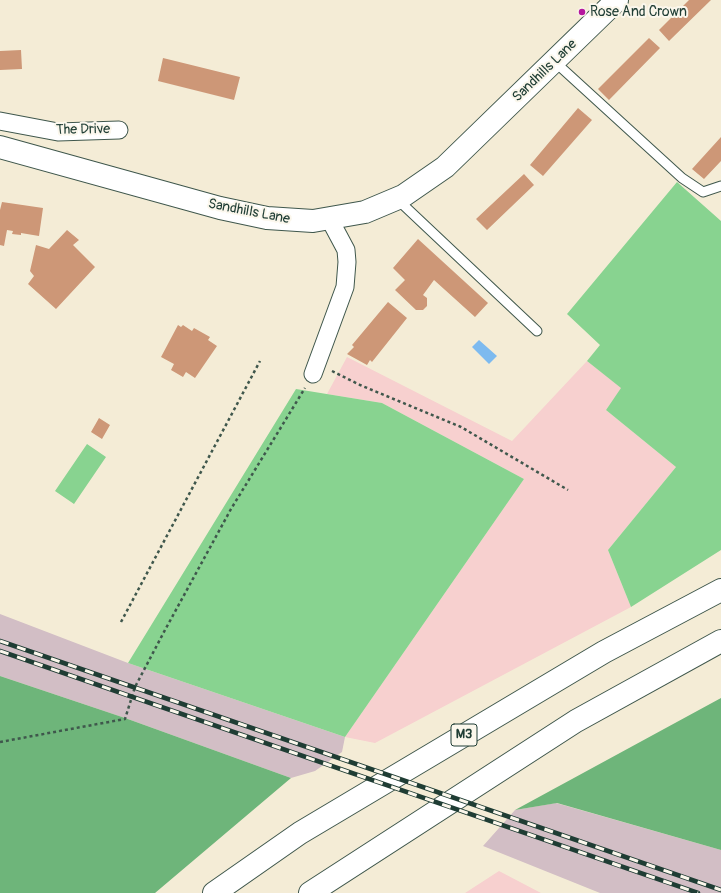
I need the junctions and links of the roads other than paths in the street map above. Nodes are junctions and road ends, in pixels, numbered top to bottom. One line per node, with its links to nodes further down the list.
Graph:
1 (617, 0): 2 (main road, Sandhills Lane)
2 (555, 62): 6 (lane); 7 (main road, Sandhills Lane)
3 (0, 121): 4 (street, The Drive)
4 (119, 130)
5 (0, 147): 8 (main road, Sandhills Lane)
6 (721, 186)
7 (397, 199): 8 (main road, Sandhills Lane); 9 (lane)
8 (330, 220): 10 (street)
9 (537, 331)
10 (315, 370)
11 (721, 590): 13 (main road, M3)
12 (721, 641): 14 (main road)
13 (214, 893)
14 (310, 893)

